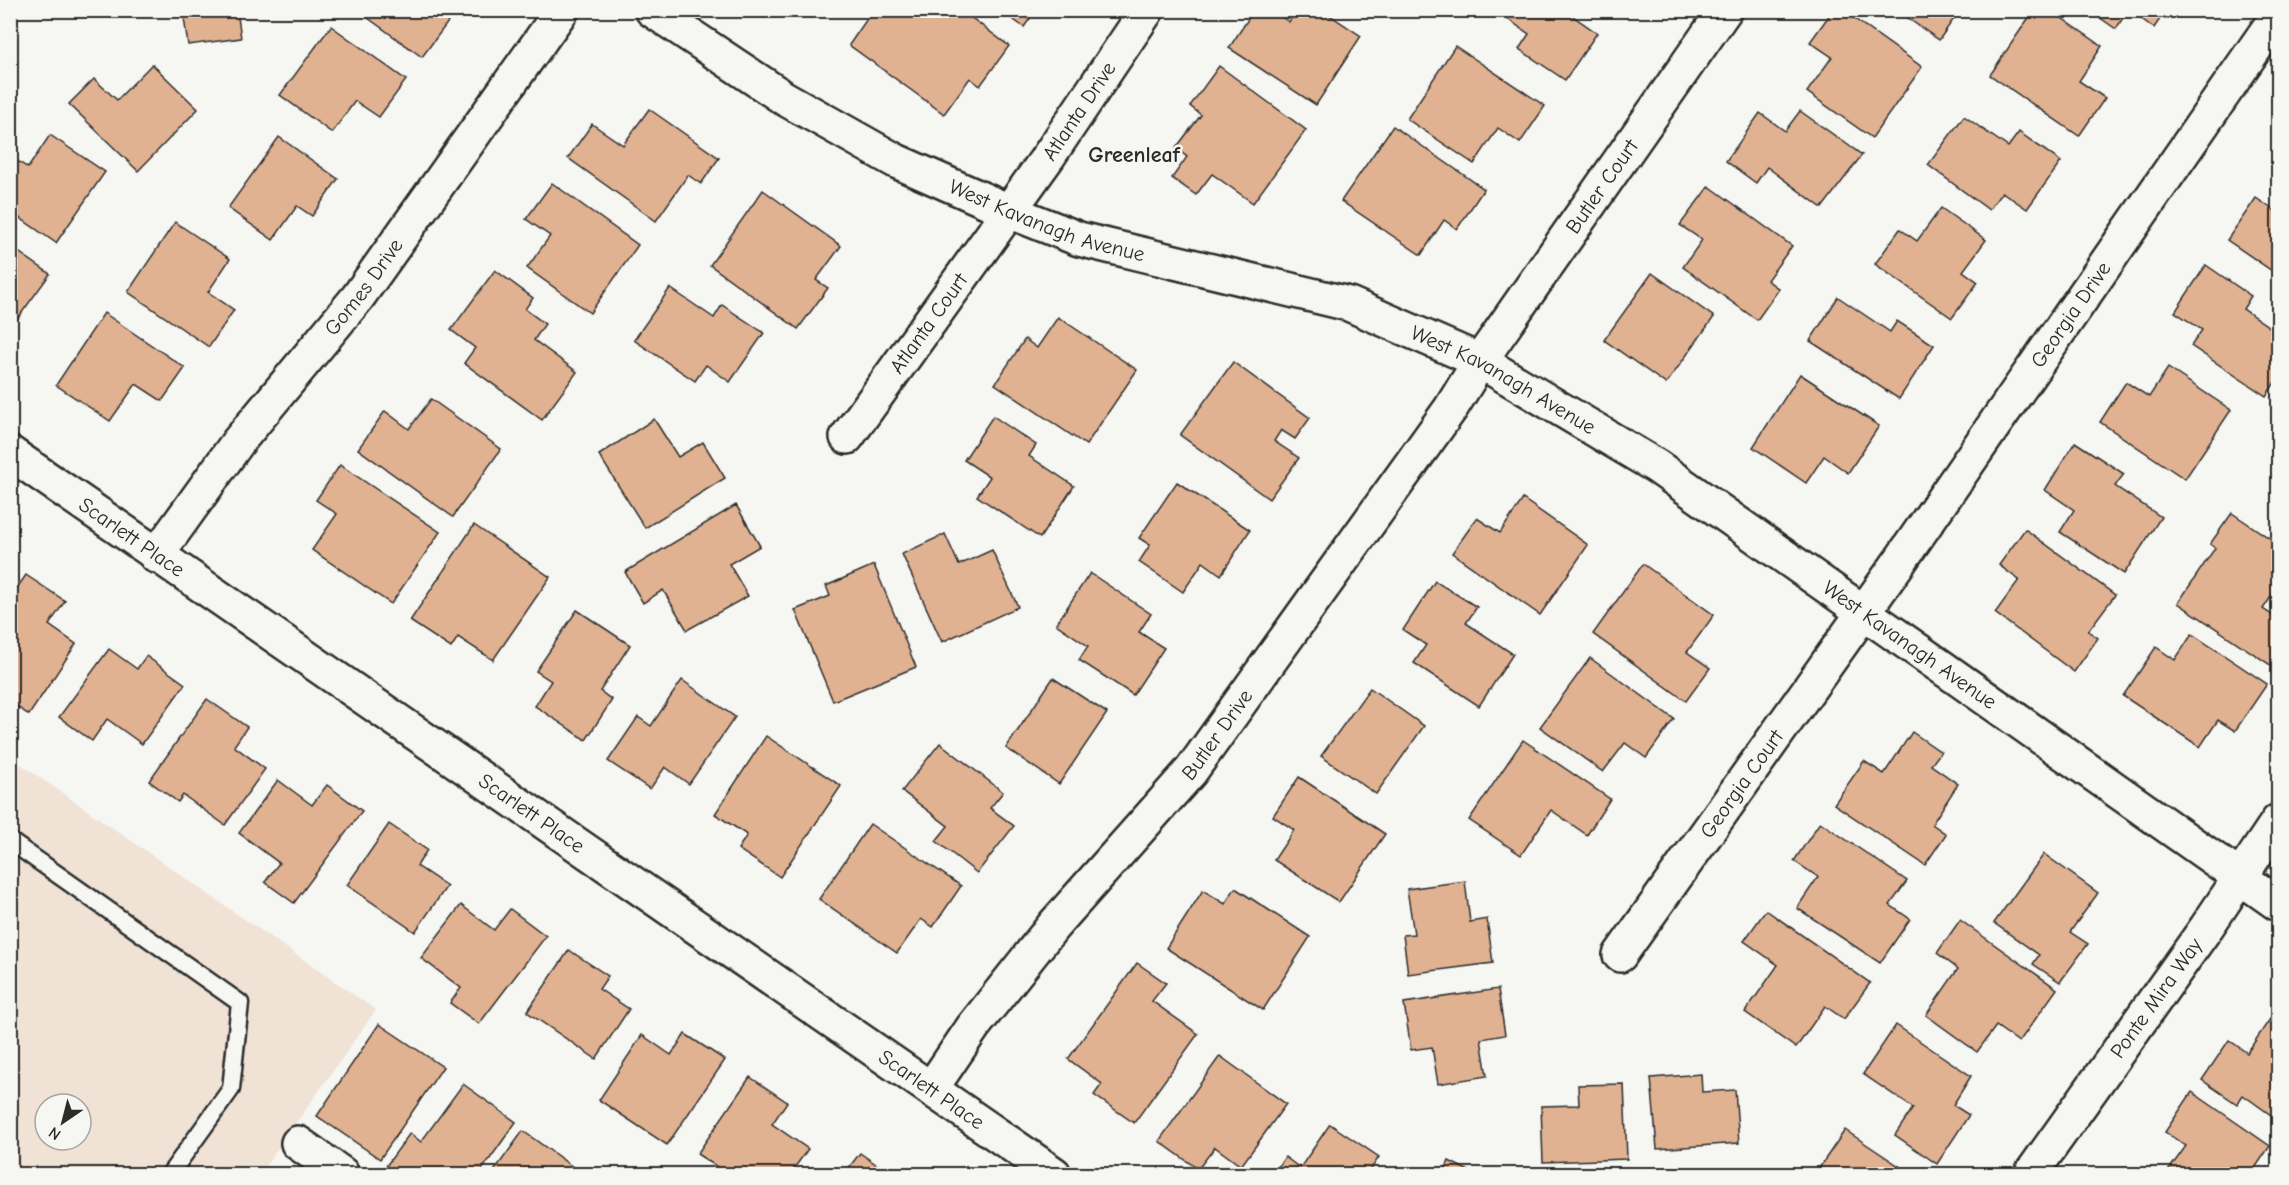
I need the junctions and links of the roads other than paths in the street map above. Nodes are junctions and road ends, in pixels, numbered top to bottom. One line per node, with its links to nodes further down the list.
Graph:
1 (562, 10): 10 (street, Gomes Drive)
2 (652, 10): 6 (street, West Kavanagh Avenue)
3 (1147, 10): 6 (street, Atlanta Drive)
4 (1725, 10): 7 (street, Butler Court)
5 (2278, 15): 11 (street, Georgia Drive)
6 (1009, 211): 7 (street, West Kavanagh Avenue); 8 (street, Atlanta Court)
7 (1480, 361): 11 (street, West Kavanagh Avenue); 17 (street, Butler Drive)
8 (847, 437)
9 (10, 453): 10 (street, Scarlett Place)
10 (156, 556): 17 (street, Scarlett Place)
11 (1863, 613): 14 (street, West Kavanagh Avenue); 16 (street, Georgia Court)
12 (2278, 821): 14 (street, Ponte Mira Way)
13 (10, 841): 19 (lane)
14 (2240, 877): 15 (street, West Kavanagh Avenue); 22 (street, Ponte Mira Way)
15 (2278, 904)
16 (1620, 955)
17 (931, 1089): 21 (street, Scarlett Place)
18 (298, 1143): 20 (street)
19 (170, 1174)
20 (342, 1174)
21 (1054, 1174)
22 (2031, 1174)

